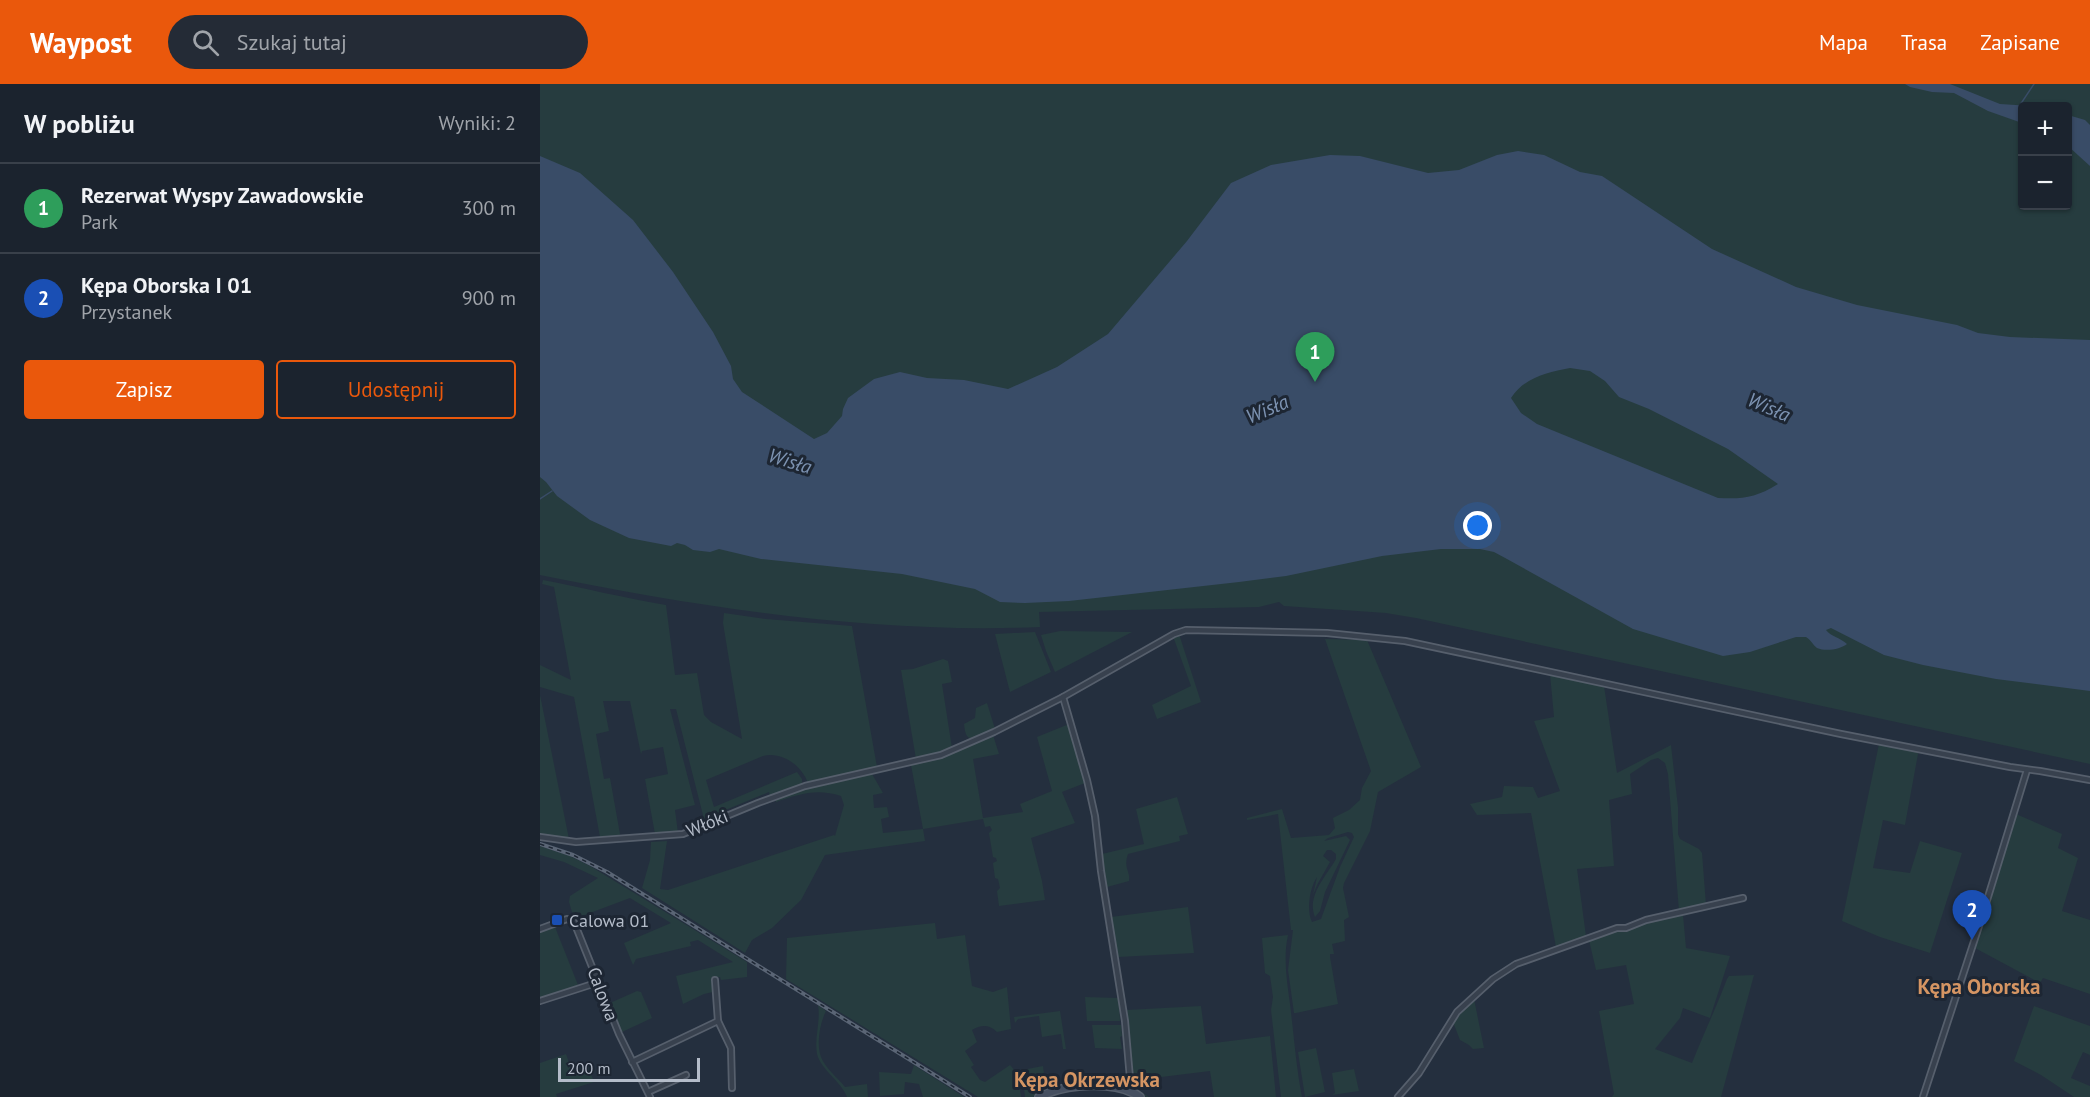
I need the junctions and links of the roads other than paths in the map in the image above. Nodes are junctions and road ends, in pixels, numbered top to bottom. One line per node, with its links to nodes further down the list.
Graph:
1 (1063, 697): 2 (street, Włóki); 4 (street, Włóki); 14 (street)
2 (2027, 770): 3 (street, Włóki); 19 (street)
3 (2090, 780)
4 (540, 837)
5 (1743, 898): 18 (street)
6 (540, 929): 8 (street, Calowa)
7 (714, 980): 10 (street)
8 (599, 982): 9 (street); 11 (street, Calowa)
9 (540, 1001)
10 (718, 1022): 11 (street); 13 (street)
11 (632, 1062): 15 (street, Calowa)
12 (686, 1075): 15 (street)
13 (732, 1088)
14 (1131, 1090): 16 (street); 17 (street)
15 (649, 1095)
16 (1039, 1097)
17 (1140, 1097)
18 (1398, 1097)
19 (1923, 1097)

